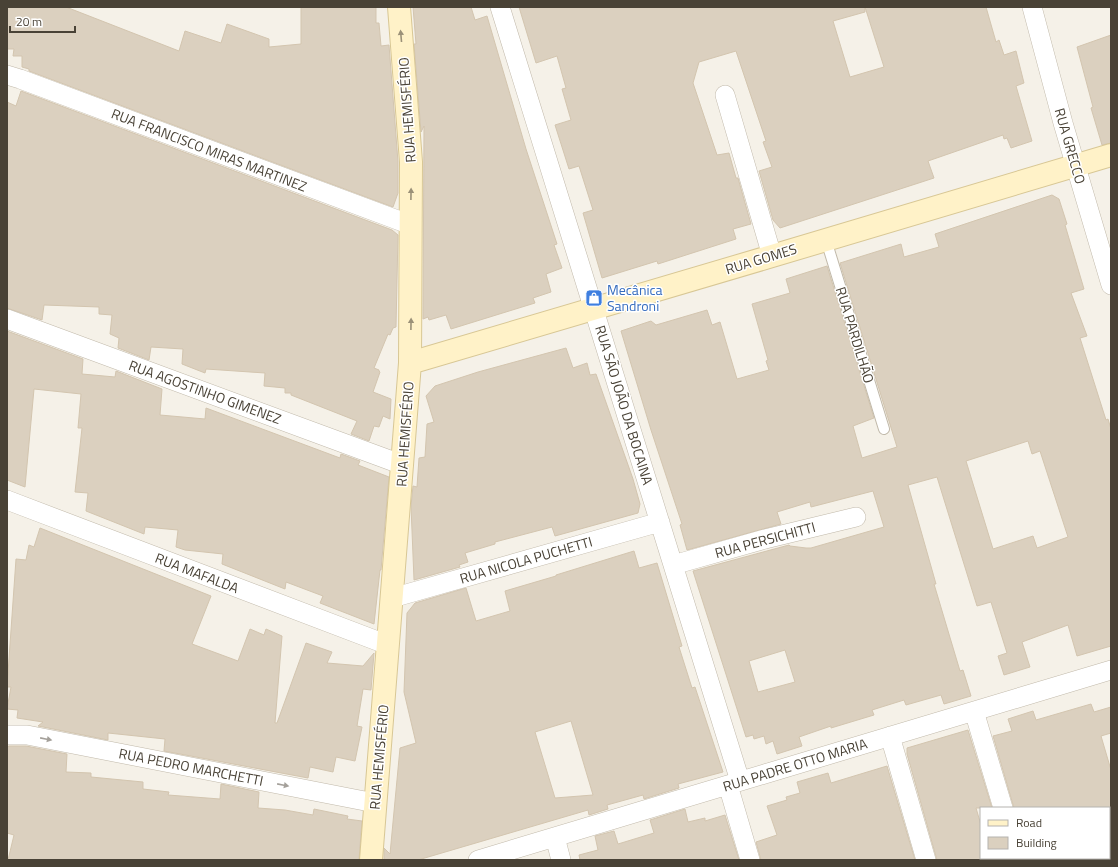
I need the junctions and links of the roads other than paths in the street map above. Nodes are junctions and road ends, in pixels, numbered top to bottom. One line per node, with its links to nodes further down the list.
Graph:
1 (399, 7): 8 (street, RUA HEMISFÉRIO, one-way to 1)
2 (500, 7): 12 (street, RUA SÃO JOÃO DA BOCAINA)
3 (1032, 7): 7 (street, RUA GRECCO)
4 (7, 75): 8 (street, RUA FRANCISCO MIRAS MARTINEZ)
5 (725, 95): 10 (street)
6 (1111, 155): 7 (street, RUA GOMES)
7 (1076, 165): 9 (street, RUA GOMES); 11 (street, RUA GRECCO)
8 (411, 225): 14 (street, RUA HEMISFÉRIO, one-way to 8)
9 (826, 240): 10 (street, RUA GOMES); 15 (lane, RUA PARDILHÃO)
10 (772, 256): 12 (street, RUA GOMES)
11 (1111, 285)
12 (594, 309): 14 (street, RUA GOMES); 19 (street, RUA SÃO JOÃO DA BOCAINA)
13 (7, 319): 16 (street, RUA AGOSTINHO GIMENEZ)
14 (410, 363): 16 (street, RUA HEMISFÉRIO)
15 (884, 430)
16 (403, 465): 21 (street, RUA HEMISFÉRIO)
17 (7, 500): 22 (street, RUA MAFALDA)
18 (856, 517): 20 (street, RUA PERSICHITTI)
19 (660, 522): 20 (street, RUA SÃO JOÃO DA BOCAINA); 21 (street, RUA NICOLA PUCHETTI)
20 (674, 565): 27 (street, RUA SÃO JOÃO DA BOCAINA)
21 (392, 598): 22 (street, RUA HEMISFÉRIO)
22 (388, 645): 28 (street, RUA HEMISFÉRIO)
23 (1111, 670): 24 (street, RUA PADRE OTTO MARIA)
24 (974, 711): 26 (street, RUA PADRE OTTO MARIA); 29 (street)
25 (7, 735): 28 (street, RUA PEDRO MARCHETTI, one-way to 28)
26 (890, 736): 27 (street, RUA PADRE OTTO MARIA); 35 (street)
27 (734, 783): 30 (street, RUA PADRE OTTO MARIA); 34 (street, RUA SÃO JOÃO DA BOCAINA)
28 (375, 803): 31 (street, RUA HEMISFÉRIO)
29 (1003, 807)
30 (555, 837): 32 (street, RUA PADRE OTTO MARIA); 33 (street)
31 (371, 860)
32 (478, 860)
33 (561, 860)
34 (750, 860)
35 (926, 860)

